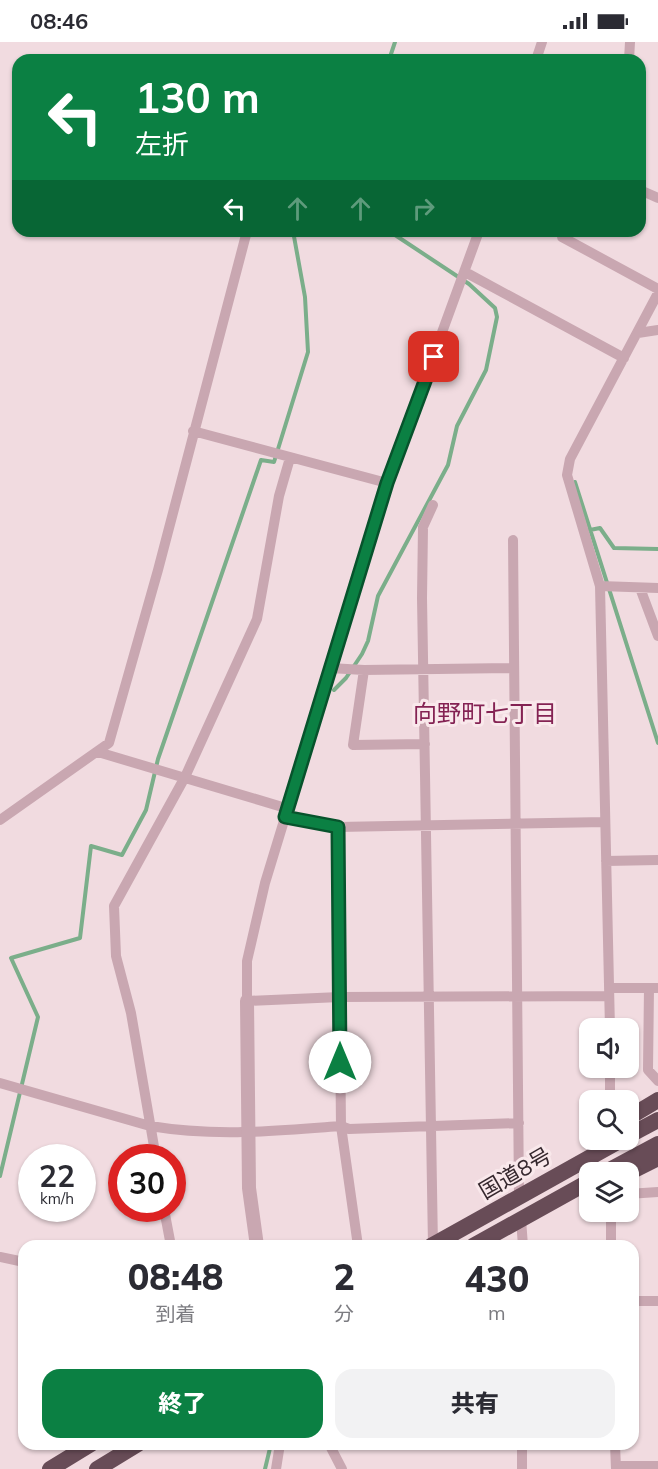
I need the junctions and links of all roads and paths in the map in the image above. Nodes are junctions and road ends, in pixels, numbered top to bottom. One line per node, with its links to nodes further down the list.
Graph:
1 (245, 237): 9 (street)
2 (477, 237): 4 (street)
3 (562, 237): 5 (street)
4 (465, 272): 8 (street); 11 (street)
5 (658, 291): 7 (street)
6 (658, 330): 7 (street)
7 (638, 333): 8 (street)
8 (624, 358): 14 (street)
9 (193, 431): 10 (street); 23 (street)
10 (290, 458): 11 (street); 24 (street)
11 (387, 483): 18 (street)
12 (433, 505): 20 (street)
13 (513, 540): 19 (street)
14 (600, 586): 15 (street); 27 (street)
15 (640, 588): 16 (street); 17 (street)
16 (658, 588)
17 (658, 636)
18 (330, 668): 21 (street); 25 (street)
19 (512, 668): 20 (street); 28 (street)
20 (424, 669): 21 (street); 22 (street)
21 (364, 670): 22 (street)
22 (425, 744): 29 (street)
23 (98, 752): 24 (street); 26 (street)
24 (185, 777): 25 (street); 46 (street)
25 (287, 813): 30 (street); 38 (street)
26 (0, 820)
27 (605, 822): 28 (street); 32 (street)
28 (514, 824): 29 (street); 36 (street)
29 (428, 825): 30 (street); 35 (street)
30 (338, 827): 37 (street)
31 (658, 860): 32 (street)
32 (606, 861): 34 (street)
33 (653, 988): 34 (street); 40 (street)
34 (609, 992): 36 (street); 39 (street)
35 (429, 996): 36 (street); 37 (street); 48 (street)
36 (518, 996): 45 (street)
37 (340, 998): 38 (street); 47 (street)
38 (247, 1001): 50 (street)
39 (610, 1018)
40 (658, 1081)
41 (0, 1083): 46 (street)
42 (658, 1100): 43 (highway)
43 (639, 1111)
44 (658, 1120): 49 (highway)
45 (519, 1123): 48 (street); 62 (street)
46 (150, 1126): 50 (street); 51 (street)
47 (341, 1126): 48 (street); 50 (street); 69 (street)
48 (431, 1126): 70 (street)
49 (639, 1130)
50 (247, 1134): 68 (street)
51 (153, 1144)
52 (658, 1144): 56 (highway)
53 (583, 1150): 62 (highway)
54 (603, 1150): 62 (highway, 国道8号)
55 (658, 1158): 57 (highway)
56 (624, 1162)
57 (639, 1168)
58 (579, 1187): 63 (highway, 国道8号)
59 (658, 1192): 61 (street)
60 (579, 1193): 63 (highway)
61 (639, 1193)
62 (524, 1194): 71 (highway, 国道8号)
63 (546, 1204): 64 (highway, 国道8号)
64 (521, 1219): 72 (highway, 国道8号); 73 (street)
65 (166, 1222): 67 (street)
66 (611, 1222): 74 (street)
67 (170, 1240)
68 (256, 1240)
69 (357, 1240)
70 (432, 1240)
71 (443, 1240)
72 (484, 1240)
73 (522, 1240)
74 (612, 1240)
75 (0, 1257): 76 (street)
76 (18, 1262)
77 (639, 1301): 78 (street)
78 (658, 1301)
79 (81, 1450): 87 (highway)
80 (128, 1450): 88 (highway)
81 (279, 1450): 89 (street)
82 (332, 1450): 90 (street)
83 (522, 1450): 91 (street)
84 (615, 1450): 86 (street)
85 (658, 1466): 86 (street)
86 (616, 1468)
87 (50, 1469)
88 (97, 1469)
89 (276, 1469)
90 (342, 1469)
91 (522, 1469)

